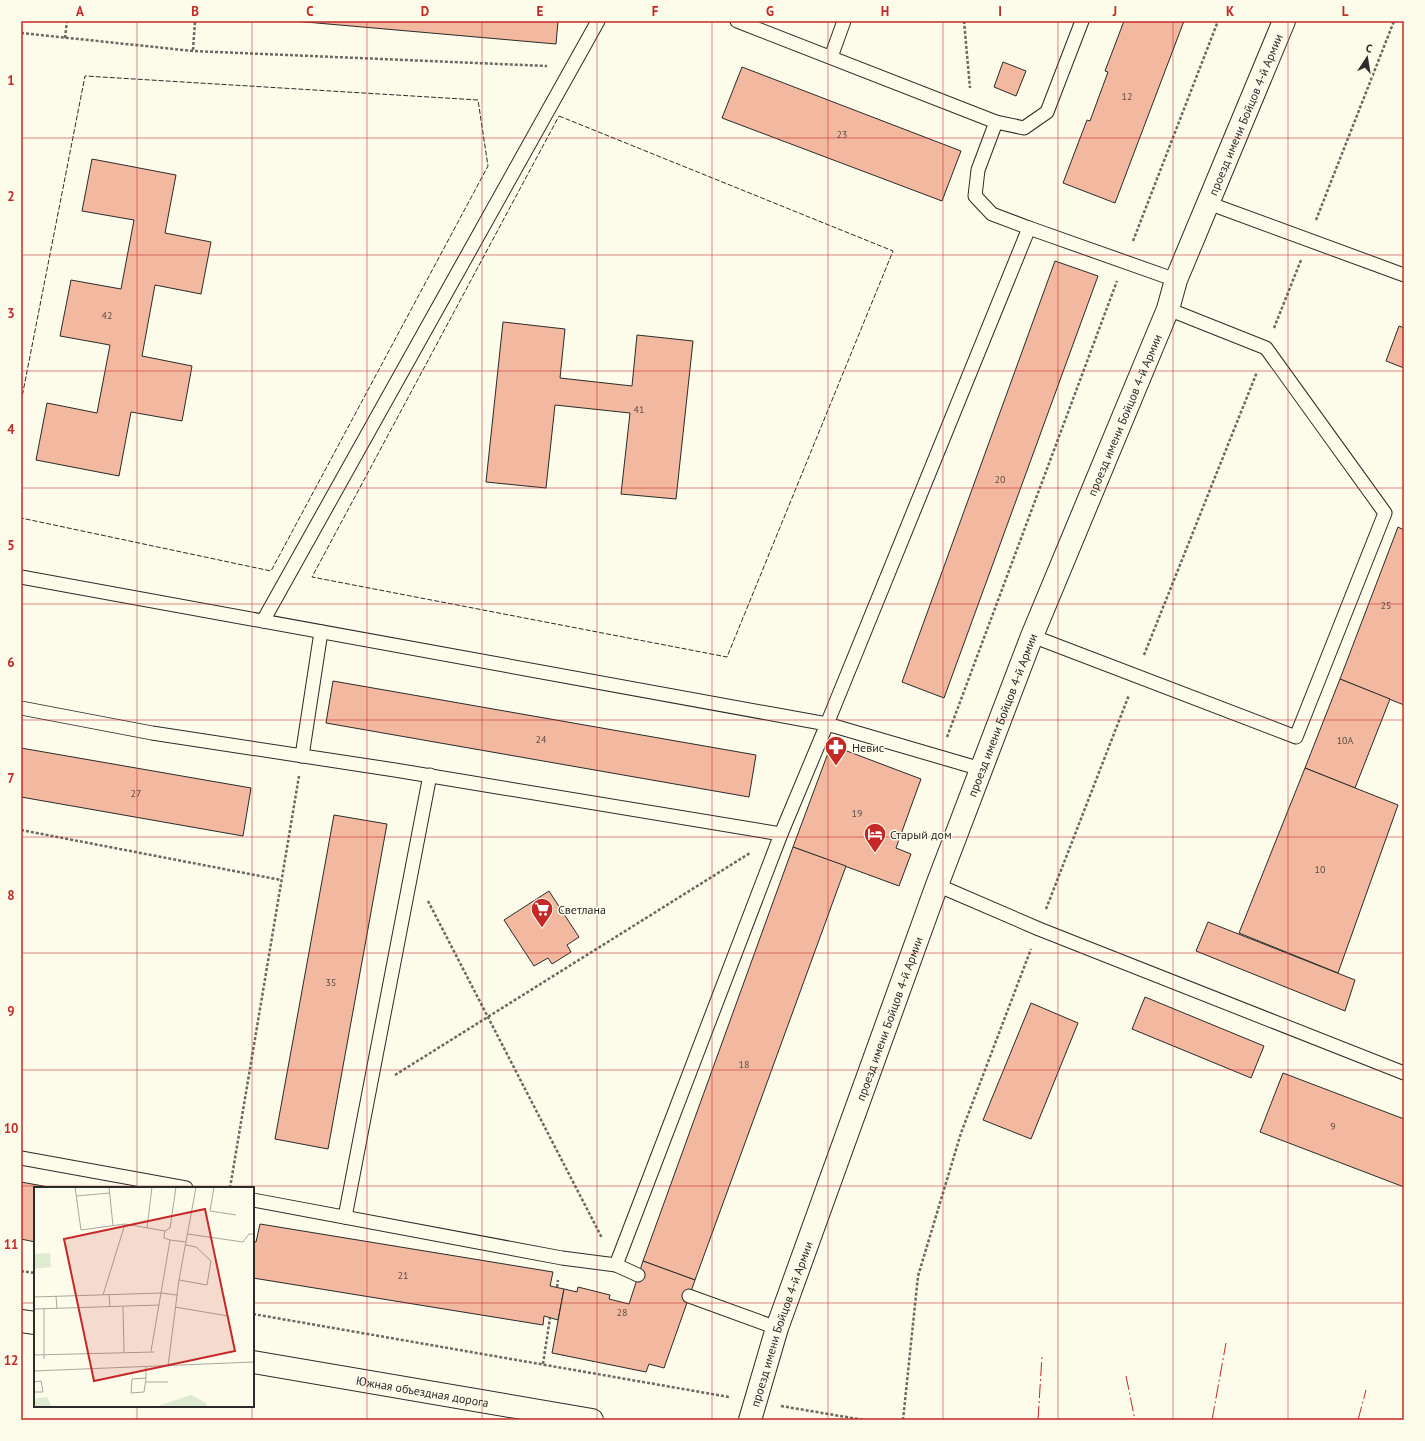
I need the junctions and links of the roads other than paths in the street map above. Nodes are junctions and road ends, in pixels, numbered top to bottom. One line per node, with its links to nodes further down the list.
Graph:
1 (598, 21): 14 (lane)
2 (737, 21): 6 (lane)
3 (844, 21): 6 (lane)
4 (1082, 21): 7 (lane)
5 (1284, 21): 8 (street, проезд имени Бойцов 4-й Армии)
6 (831, 57): 7 (lane)
7 (996, 122): 9 (lane)
8 (1208, 203): 10 (lane); 11 (street, проезд имени Бойцов 4-й Армии)
9 (1030, 228): 11 (lane); 18 (lane)
10 (1404, 275)
11 (1176, 280): 12 (street, проезд имени Бойцов 4-й Армии)
12 (1168, 310): 16 (street, проезд имени Бойцов 4-й Армии); 16 (lane)
13 (21, 577): 14 (lane)
14 (263, 622): 15 (lane)
15 (322, 632): 18 (lane); 19 (lane)
16 (1032, 636): 20 (street, проезд имени Бойцов 4-й Армии)
17 (21, 708): 19 (lane)
18 (827, 724): 20 (lane); 22 (lane)
19 (302, 756): 21 (lane)
20 (981, 769): 23 (street, проезд имени Бойцов 4-й Армии)
21 (430, 775): 22 (lane); 29 (lane)
22 (781, 834): 30 (lane)
23 (937, 885): 24 (lane); 35 (street, проезд имени Бойцов 4-й Армии)
24 (1404, 1073)
25 (21, 1158): 26 (lane)
26 (126, 1183): 27 (lane)
27 (174, 1187)
28 (254, 1200): 29 (lane)
29 (345, 1218): 30 (lane)
30 (616, 1265): 31 (lane)
31 (638, 1275)
32 (689, 1296): 35 (lane)
33 (21, 1321): 34 (street)
34 (34, 1323)
35 (777, 1328): 37 (street, проезд имени Бойцов 4-й Армии)
36 (254, 1362): 38 (street, Южная объездная дорога)
37 (753, 1411)
38 (529, 1415): 39 (street, Южная объездная дорога)
39 (592, 1420)

